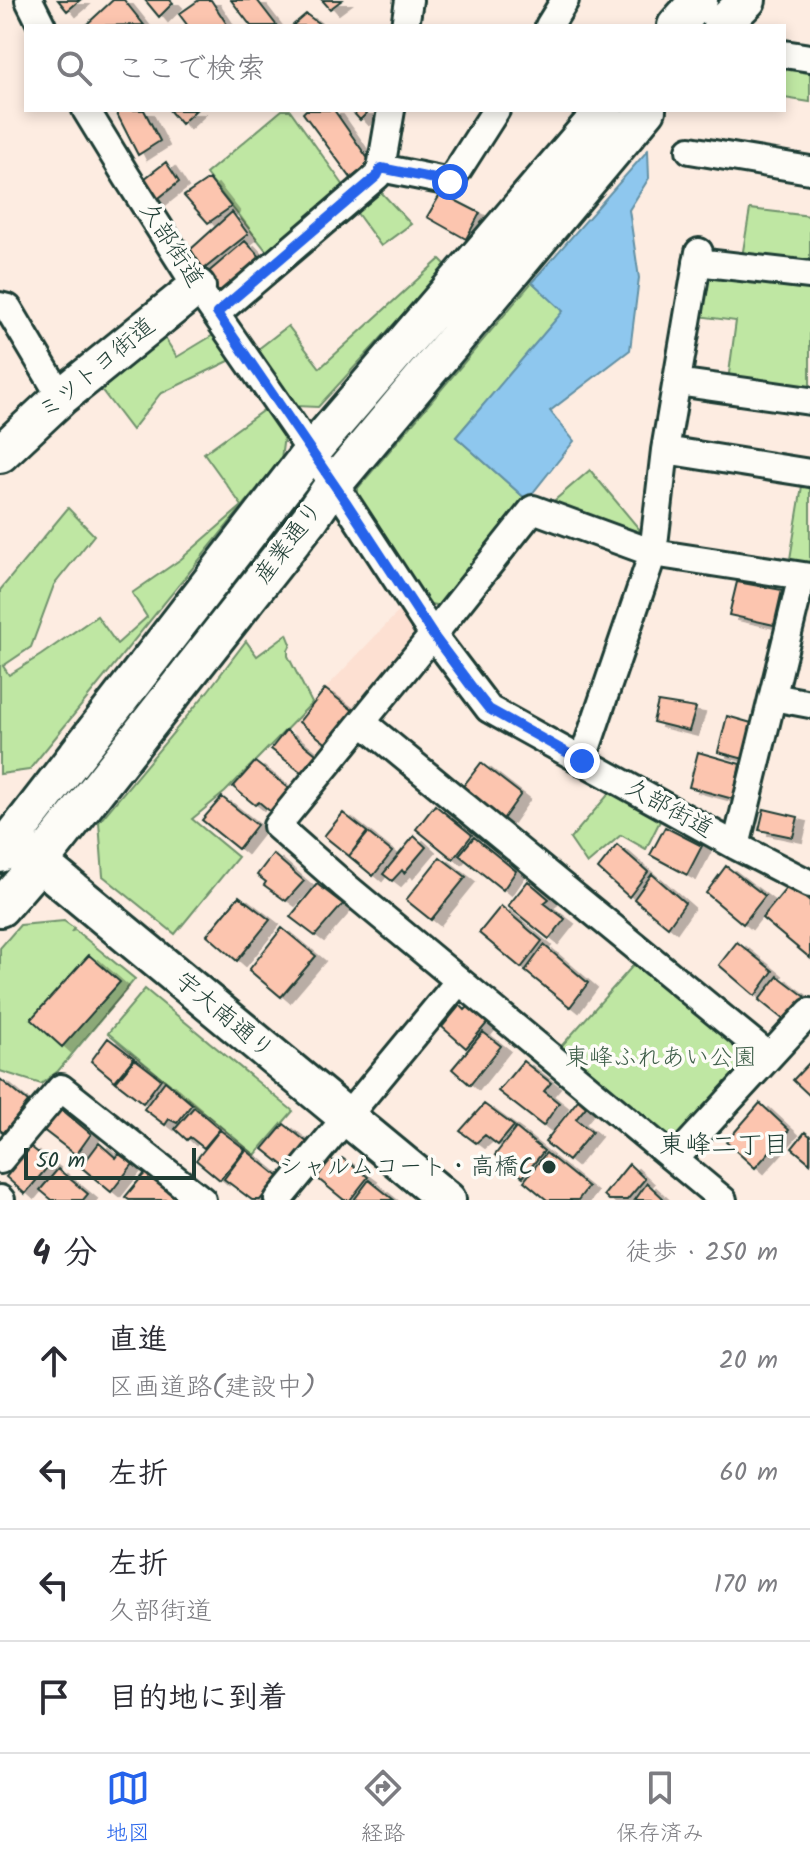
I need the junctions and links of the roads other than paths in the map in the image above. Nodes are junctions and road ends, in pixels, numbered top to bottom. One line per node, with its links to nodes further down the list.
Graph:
1 (29, 0): 6 (street)
2 (409, 0): 7 (street)
3 (565, 0): 8 (street)
4 (699, 0): 9 (street)
5 (747, 0): 10 (street)
6 (41, 24)
7 (405, 24)
8 (550, 24)
9 (678, 24)
10 (723, 24)
11 (786, 54): 12 (street)
12 (810, 58)
13 (87, 112): 22 (street, 久部街道)
14 (391, 112): 19 (street)
15 (495, 112): 19 (street)
16 (602, 112): 28 (street, 産業通り)
17 (645, 112): 31 (street, 産業通り)
18 (690, 150): 20 (street)
19 (381, 168): 22 (street)
20 (810, 170)
21 (810, 275): 24 (street)
22 (207, 300): 25 (street, ミツトヨ街道); 28 (street, 久部街道)
23 (0, 306): 25 (street)
24 (677, 382): 26 (street); 27 (street)
25 (61, 397): 29 (street, ミツトヨ街道)
26 (810, 401)
27 (665, 450): 30 (street); 32 (street)
28 (311, 452): 31 (street, 久部街道); 39 (street, 産業通り)
29 (0, 454)
30 (810, 473)
31 (333, 485): 34 (street, 久部街道); 41 (street, 産業通り)
32 (653, 553): 33 (street); 34 (street); 38 (street)
33 (806, 576): 35 (street)
34 (433, 635): 37 (street); 38 (street, 久部街道)
35 (773, 697): 36 (street); 40 (street)
36 (810, 704)
37 (362, 722): 44 (street); 46 (street)
38 (582, 761): 40 (street, 久部街道)
39 (4, 842): 41 (street, 宇大南通り)
40 (736, 846): 42 (street, 久部街道)
41 (40, 862): 43 (street, 産業通り); 47 (street, 宇大南通り)
42 (810, 884)
43 (0, 908)
44 (459, 981): 47 (street); 48 (street)
45 (810, 1012): 46 (street)
46 (769, 1056): 48 (street)
47 (347, 1118): 51 (street); 52 (street, 宇大南通り)
48 (675, 1159): 53 (street)
49 (0, 1160): 50 (street)
50 (202, 1200)
51 (278, 1200)
52 (447, 1200)
53 (723, 1200)

